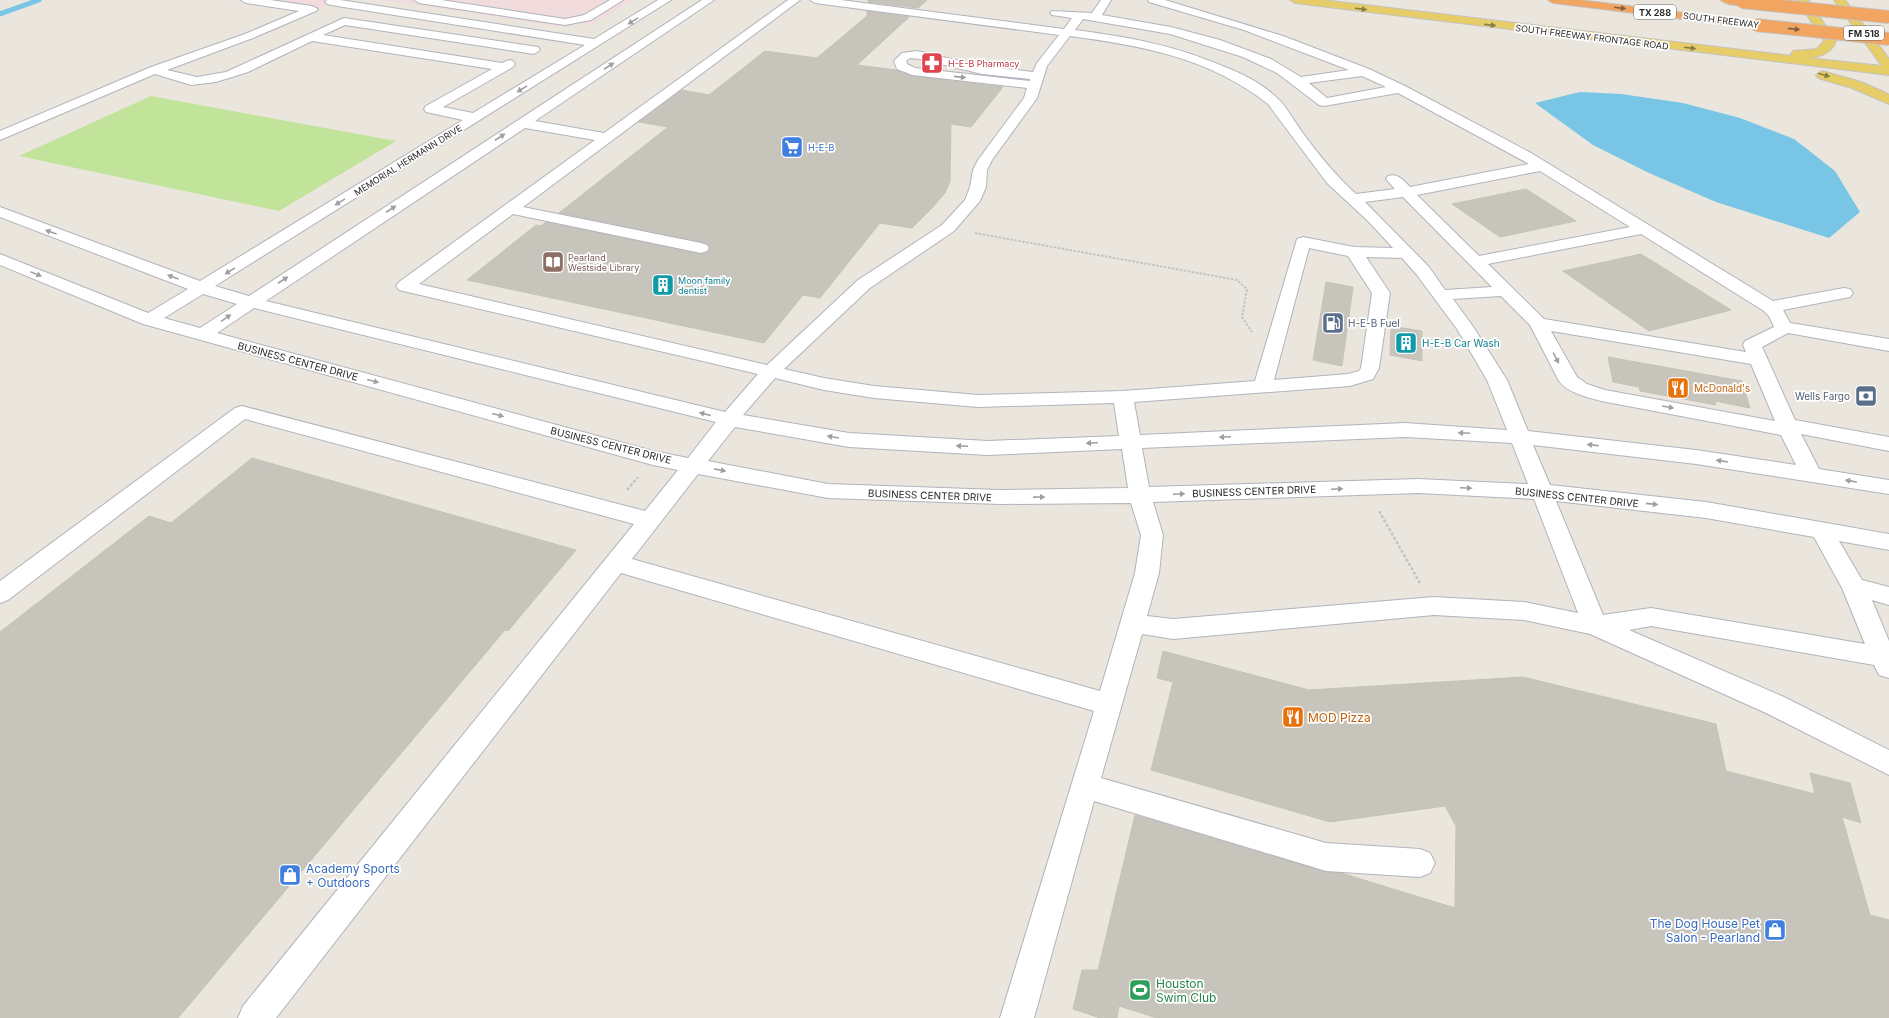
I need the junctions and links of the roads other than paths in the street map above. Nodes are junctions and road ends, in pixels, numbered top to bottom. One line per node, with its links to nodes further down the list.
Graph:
1 (246, 0): 22 (street)
2 (419, 0): 3 (street)
3 (618, 0)
4 (666, 0): 37 (street, MEMORIAL HERMANN DRIVE, one-way to 37)
5 (709, 0): 56 (street, one-way to 5)
6 (795, 0): 58 (street)
7 (825, 0): 31 (street)
8 (1106, 0): 25 (street)
9 (1295, 0): 41 (main road, SOUTH FREEWAY FRONTAGE ROAD, one-way to 41)
10 (1553, 0): 35 (highway, SOUTH FREEWAY / TX 288, one-way to 35, bridge)
11 (1635, 0): 21 (highway)
12 (1802, 0): 41 (main road)
13 (1818, 0): 20 (highway)
14 (1839, 0): 47 (main road, FM 518)
15 (334, 1): 22 (street); 33 (street)
16 (1148, 4): 24 (street); 27 (street)
17 (1066, 5): 23 (street)
18 (1724, 5): 19 (highway)
19 (1744, 7): 26 (highway, bridge); 29 (highway)
20 (1889, 7)
21 (1706, 8)
22 (312, 10): 48 (street)
23 (1080, 15): 25 (street); 31 (street)
24 (1208, 15): 28 (street); 30 (street)
25 (1095, 17): 27 (street)
26 (1889, 17)
27 (1136, 23): 30 (street)
28 (1245, 26): 34 (street); 36 (street)
29 (1889, 27)
30 (1171, 29): 36 (street)
31 (1067, 32): 45 (street); 51 (street)
32 (310, 37): 38 (street); 46 (street); 48 (street)
33 (556, 37): 37 (street); 38 (street)
34 (1282, 39): 39 (street); 40 (street)
35 (1889, 39)
36 (1210, 40): 39 (street)
37 (596, 43): 55 (street, MEMORIAL HERMANN DRIVE, one-way to 55)
38 (534, 50): 46 (street)
39 (1245, 53): 44 (street); 45 (street)
40 (1321, 54): 42 (street); 50 (street)
41 (1760, 57): 49 (main road, SOUTH FREEWAY FRONTAGE ROAD); 54 (main road, one-way to 54)
42 (1301, 59)
43 (1288, 62): 44 (street)
44 (1274, 65): 52 (street)
45 (1214, 66): 62 (street)
46 (504, 67): 55 (street)
47 (1889, 67)
48 (155, 70): 57 (street)
49 (1889, 71)
50 (1365, 72): 52 (street); 53 (street)
51 (1034, 81): 51 (street, one-way to 51); 83 (street)
52 (1300, 81): 53 (street)
53 (1400, 89): 59 (street)
54 (1889, 100)
55 (476, 118): 71 (street, MEMORIAL HERMANN DRIVE, one-way to 71)
56 (522, 123): 58 (street); 75 (street, one-way to 56)
57 (0, 136)
58 (607, 138): 63 (street)
59 (1542, 166): 61 (street); 65 (street)
60 (1394, 179): 61 (street)
61 (1408, 192): 62 (street); 70 (street)
62 (1353, 199): 68 (street)
63 (510, 209): 66 (street); 83 (street)
64 (0, 212): 71 (street, one-way to 64)
65 (1644, 229): 70 (street); 76 (street)
66 (700, 248)
67 (1354, 252): 68 (street); 84 (street); 84 (street)
68 (1406, 253): 74 (street)
69 (0, 260): 77 (street, BUSINESS CENTER DRIVE, one-way to 77)
70 (1477, 261): 72 (street)
71 (202, 288): 75 (street); 77 (street, MEMORIAL HERMANN DRIVE)
72 (1506, 291): 74 (street); 78 (street)
73 (1844, 293): 76 (street)
74 (1441, 295): 88 (street)
75 (250, 302): 80 (street, one-way to 75); 86 (street, one-way to 75)
76 (1770, 306): 79 (street)
77 (149, 320): 80 (street, BUSINESS CENTER DRIVE)
78 (1538, 323): 82 (street); 87 (street, one-way to 87)
79 (1783, 327): 81 (street); 82 (street)
80 (202, 335): 91 (street, BUSINESS CENTER DRIVE, one-way to 91)
81 (1889, 345)
82 (1758, 360): 87 (street)
83 (769, 373): 85 (street); 86 (street)
84 (1263, 386): 85 (street)
85 (1123, 397): 89 (street)
86 (728, 419): 89 (street, one-way to 86); 91 (street)
87 (1788, 427): 90 (street); 92 (street)
88 (1521, 436): 89 (street, one-way to 89); 92 (street, one-way to 88); 94 (street)
89 (1131, 442): 95 (street)
90 (1889, 444)
91 (693, 465): 95 (street, BUSINESS CENTER DRIVE, one-way to 95); 96 (street)
92 (1811, 475): 93 (street, one-way to 92)
93 (1889, 487)
94 (1542, 492): 95 (street, BUSINESS CENTER DRIVE, one-way to 94); 97 (street, BUSINESS CENTER DRIVE, one-way to 97); 104 (street)
95 (1140, 496): 103 (street)
96 (649, 520): 99 (street); 101 (street)
97 (1821, 530): 98 (street, BUSINESS CENTER DRIVE); 100 (street)
98 (1889, 542)
99 (615, 564): 106 (street); 110 (street)
100 (1854, 588): 102 (street); 105 (street)
101 (0, 594)
102 (1889, 596)
103 (1132, 623): 104 (street); 106 (street)
104 (1595, 626): 105 (street); 107 (street)
105 (1886, 664)
106 (1108, 704): 108 (street)
107 (1889, 763)
108 (1085, 786): 109 (street); 111 (street)
109 (1420, 863)
110 (255, 1018)
111 (1017, 1018)

